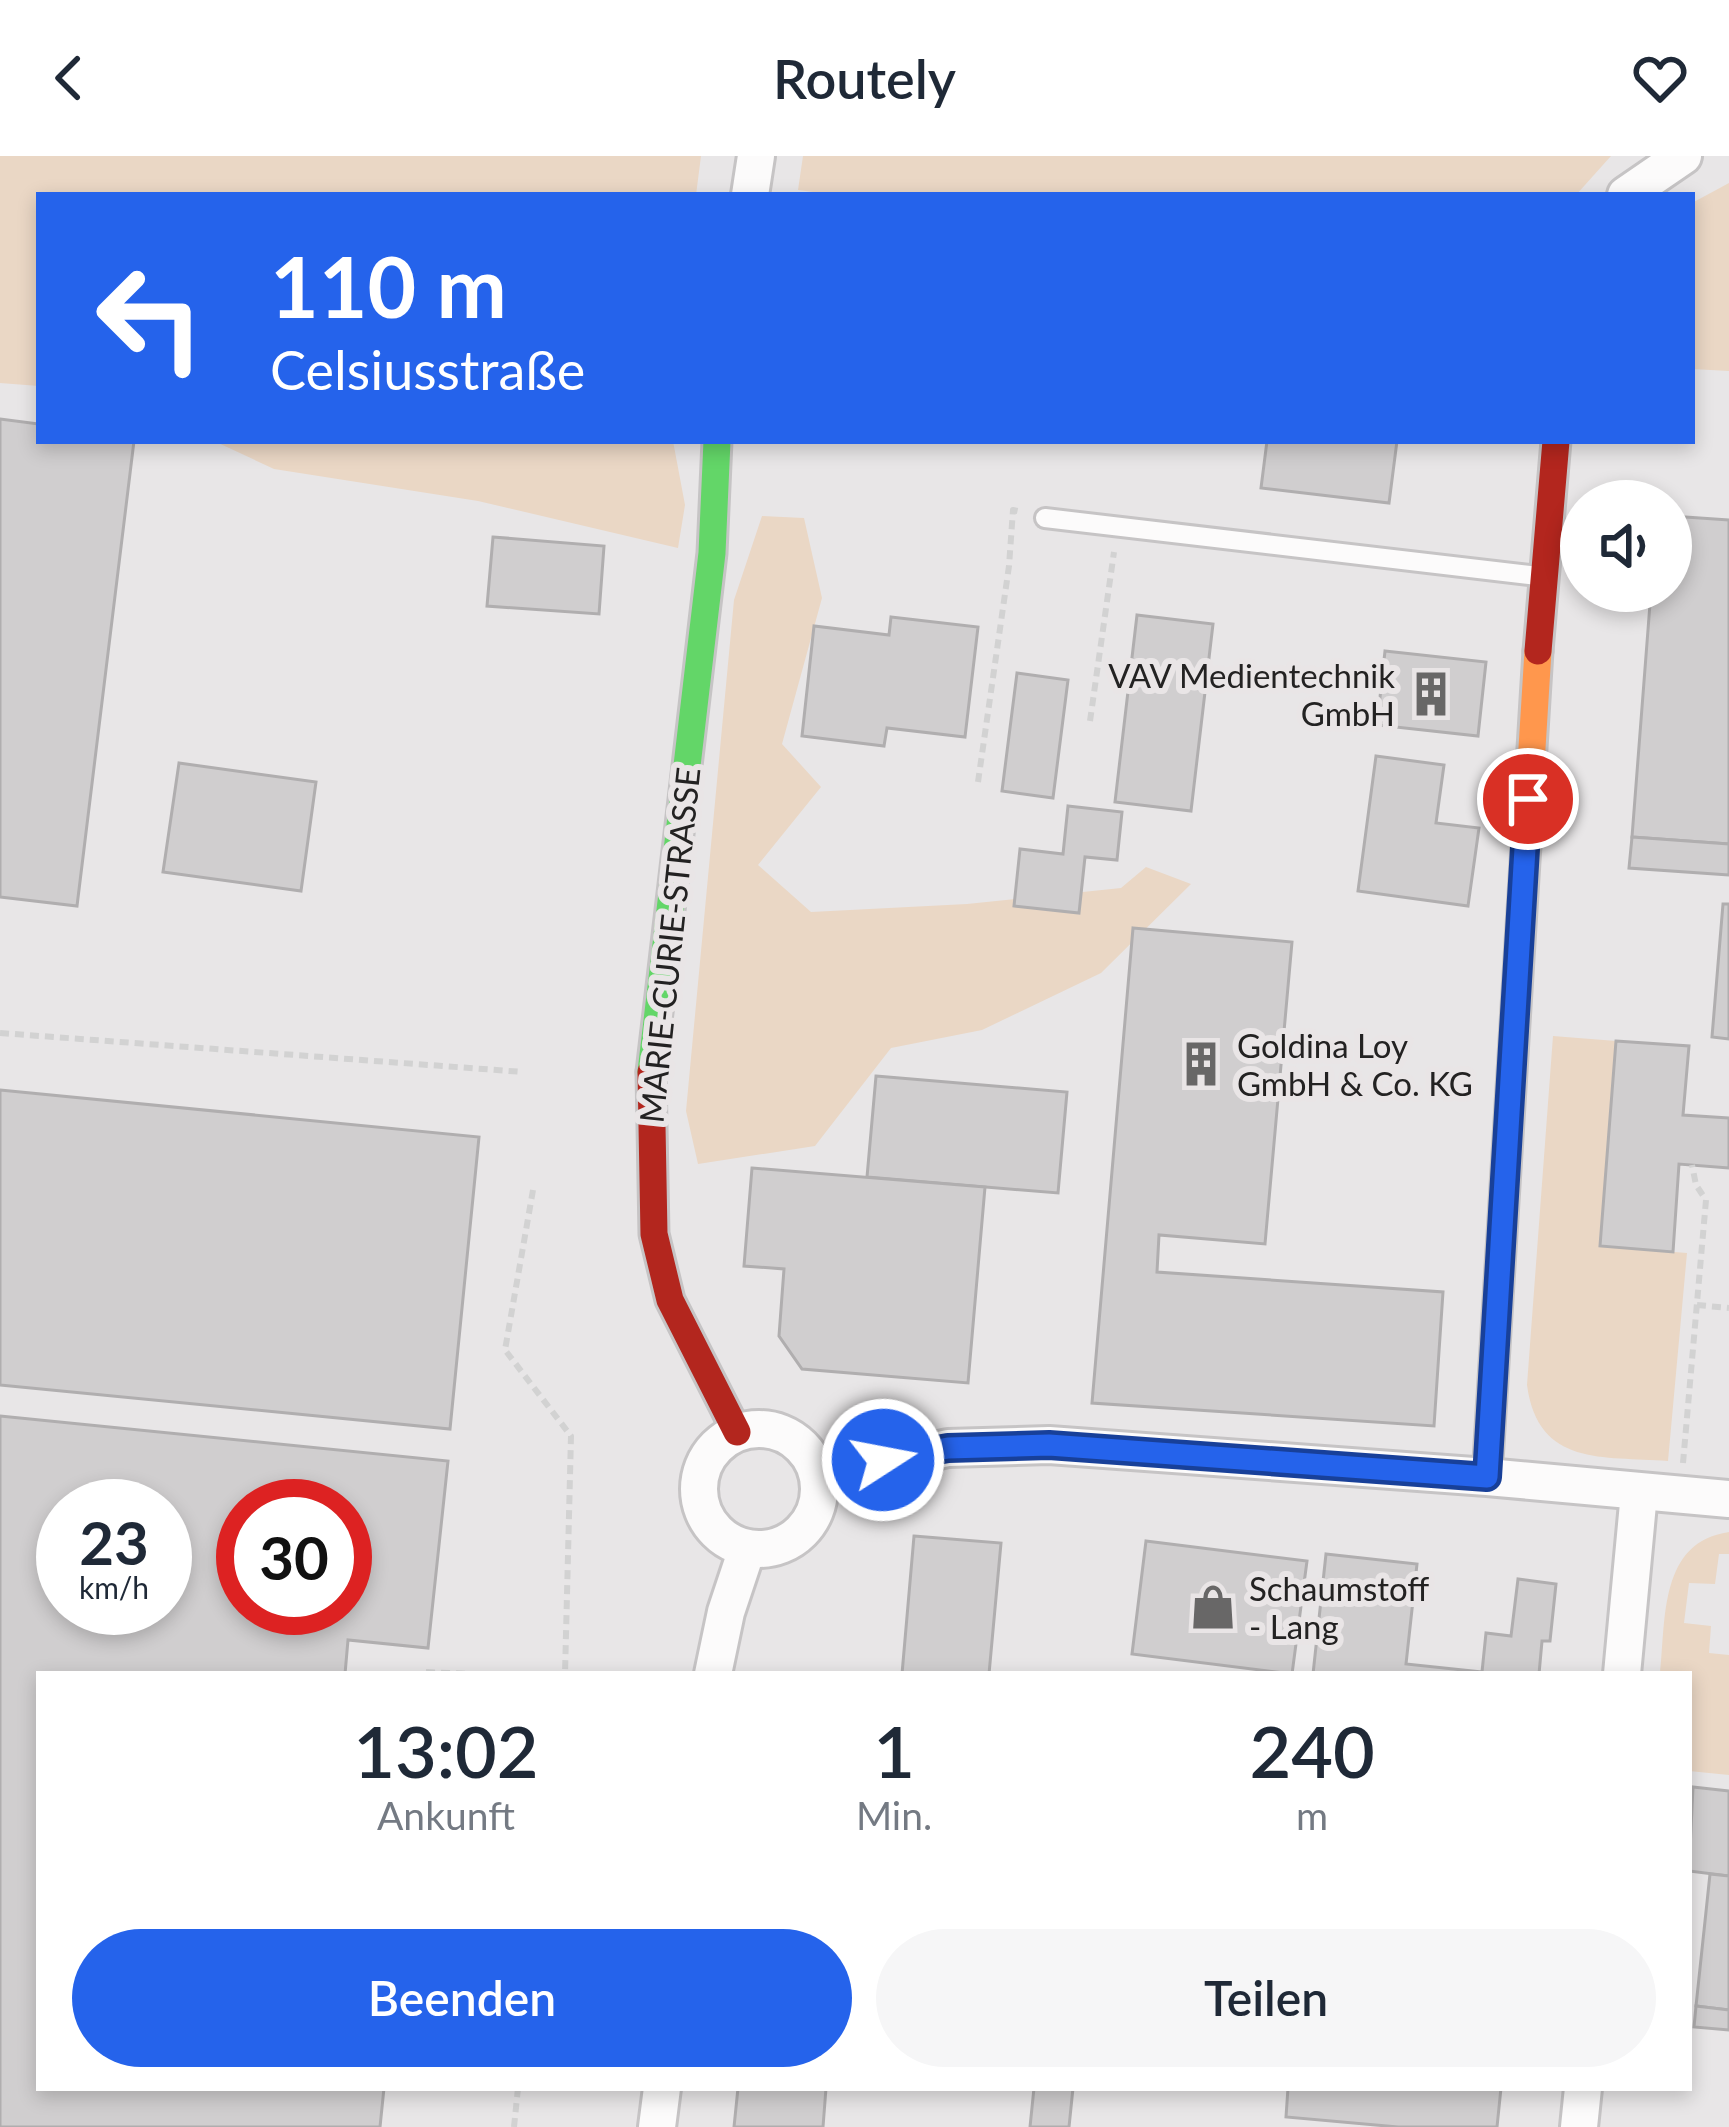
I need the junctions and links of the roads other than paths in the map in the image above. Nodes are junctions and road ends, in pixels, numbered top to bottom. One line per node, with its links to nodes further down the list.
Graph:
1 (756, 156): 3 (street)
2 (1683, 156): 4 (street)
3 (750, 192)
4 (1630, 192)
5 (716, 444): 9 (street, MARIE-CURIE-STRASSE)
6 (1556, 444): 8 (street)
7 (1045, 518): 8 (lane)
8 (1543, 576): 11 (street)
9 (736, 1432): 10 (street); 14 (street)
10 (818, 1476): 11 (street); 14 (street)
11 (1487, 1477): 12 (street)
12 (1639, 1493): 13 (street); 16 (street)
13 (1729, 1499)
14 (747, 1549): 15 (street)
15 (714, 1671)
16 (1622, 1671)
17 (662, 2091): 19 (street)
18 (1582, 2091): 20 (street)
19 (657, 2127)
20 (1579, 2127)

